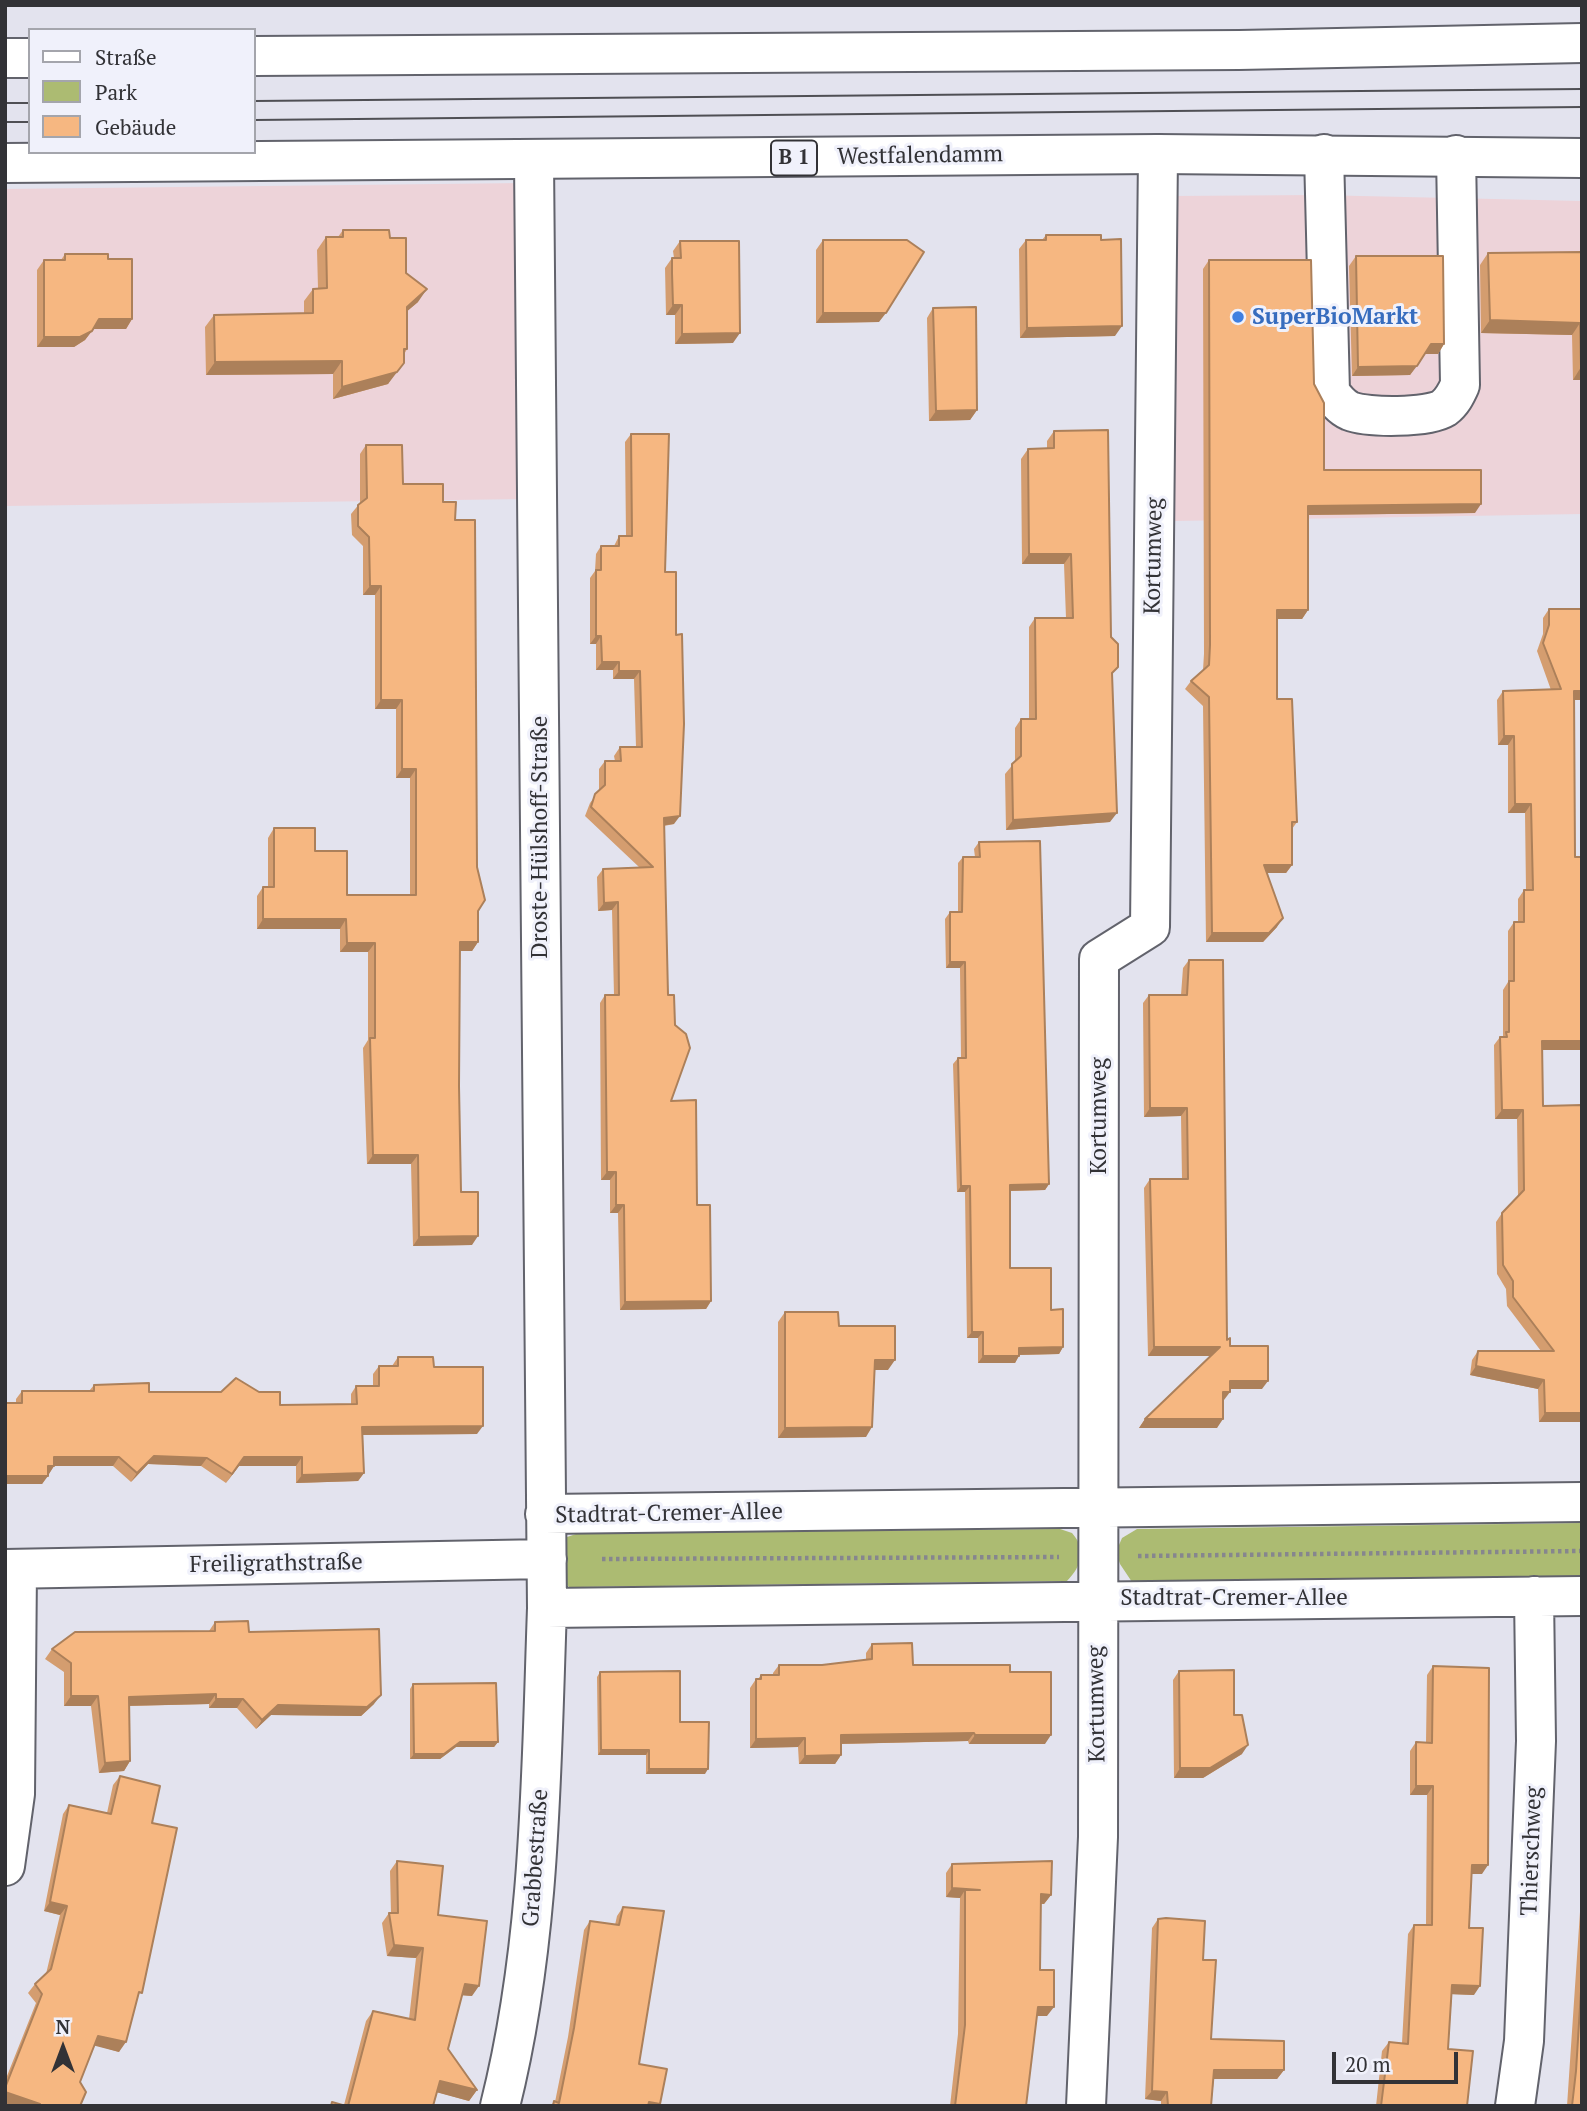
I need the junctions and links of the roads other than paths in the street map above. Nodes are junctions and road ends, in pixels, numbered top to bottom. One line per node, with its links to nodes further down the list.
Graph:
1 (1582, 43): 2 (street)
2 (256, 57)
3 (5, 58): 4 (street)
4 (28, 58)
5 (1158, 154): 6 (street, Westfalendamm / B 1); 9 (street, Westfalendamm / B 1); 12 (street, Kortumweg)
6 (1324, 154): 7 (street, Westfalendamm / B 1); 7 (street)
7 (1455, 155): 8 (street, Westfalendamm / B 1)
8 (1582, 158)
9 (534, 160): 10 (street, Westfalendamm / B 1); 13 (street, Droste-Hülshoff-Straße)
10 (5, 163)
11 (1582, 1502): 12 (street, Stadtrat-Cremer-Allee)
12 (1098, 1509): 13 (street, Stadtrat-Cremer-Allee); 18 (street, Kortumweg)
13 (545, 1514): 14 (street, Stadtrat-Cremer-Allee)
14 (547, 1559): 15 (street, Freiligrathstraße); 19 (street, Stadtrat-Cremer-Allee)
15 (11, 1569): 20 (street)
16 (1534, 1596): 17 (street, Stadtrat-Cremer-Allee); 18 (street, Stadtrat-Cremer-Allee); 23 (street, Thierschweg)
17 (1582, 1596)
18 (1096, 1599): 19 (street, Stadtrat-Cremer-Allee); 22 (street, Kortumweg)
19 (547, 1608): 21 (street, Grabbestraße)
20 (5, 1866)
21 (500, 2106)
22 (1086, 2106)
23 (1515, 2106)

